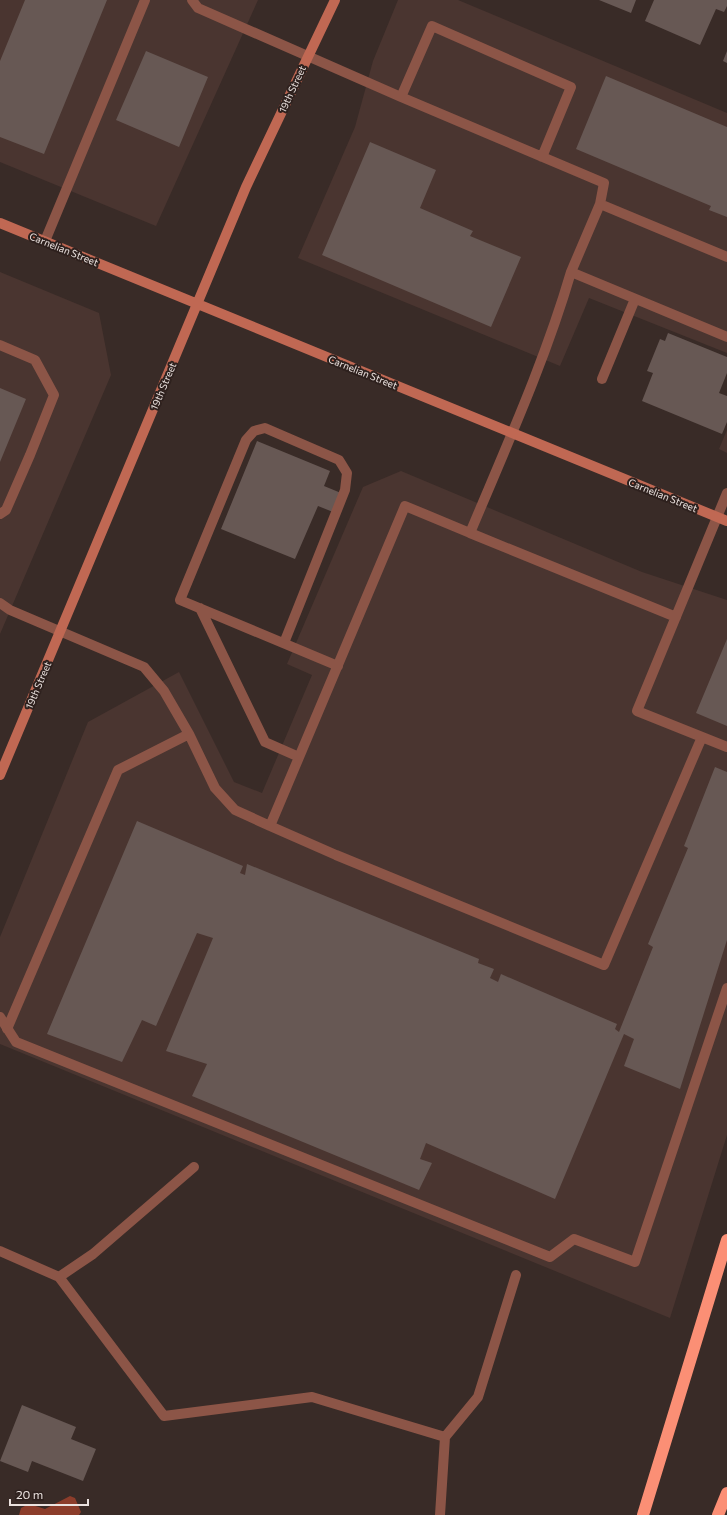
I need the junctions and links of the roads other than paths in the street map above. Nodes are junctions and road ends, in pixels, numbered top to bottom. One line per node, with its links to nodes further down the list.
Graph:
1 (145, 0): 9 (lane)
2 (192, 0): 4 (lane)
3 (334, 0): 4 (main road, 19th Street)
4 (308, 56): 5 (lane); 13 (main road, 19th Street)
5 (401, 97): 6 (lane); 6 (lane)
6 (542, 157): 7 (lane)
7 (600, 204): 10 (lane); 11 (lane)
8 (0, 223): 9 (main road, Carnelian Street)
9 (45, 241): 13 (main road, Carnelian Street)
10 (727, 257)
11 (571, 272): 12 (lane); 17 (lane)
12 (635, 299): 14 (lane); 16 (lane)
13 (197, 304): 17 (main road, Carnelian Street); 26 (main road, 19th Street)
14 (727, 337)
15 (0, 345): 19 (lane)
16 (602, 379)
17 (512, 434): 20 (main road, Carnelian Street); 22 (lane)
18 (727, 493): 20 (lane)
19 (0, 514)
20 (716, 516): 21 (main road, Carnelian Street); 25 (lane)
21 (727, 521)
22 (470, 533): 25 (lane); 28 (lane)
23 (0, 603): 26 (lane)
24 (200, 608): 27 (lane); 27 (lane); 32 (lane)
25 (676, 617): 30 (lane)
26 (60, 631): 29 (lane); 33 (main road, 19th Street)
27 (284, 643): 28 (lane)
28 (338, 666): 32 (lane)
29 (188, 734): 34 (lane); 37 (lane)
30 (702, 737): 31 (lane); 34 (lane)
31 (727, 747)
32 (299, 757): 34 (lane)
33 (0, 775)
34 (270, 826)
35 (727, 988): 37 (lane)
36 (0, 1017): 37 (lane)
37 (7, 1029)
38 (194, 1167): 42 (lane)
39 (727, 1240): 46 (highway)
40 (0, 1251): 42 (lane)
41 (516, 1275): 43 (lane)
42 (59, 1277): 43 (lane)
43 (445, 1437): 45 (lane)
44 (727, 1493): 47 (highway)
45 (440, 1515)
46 (643, 1515)
47 (718, 1515)

